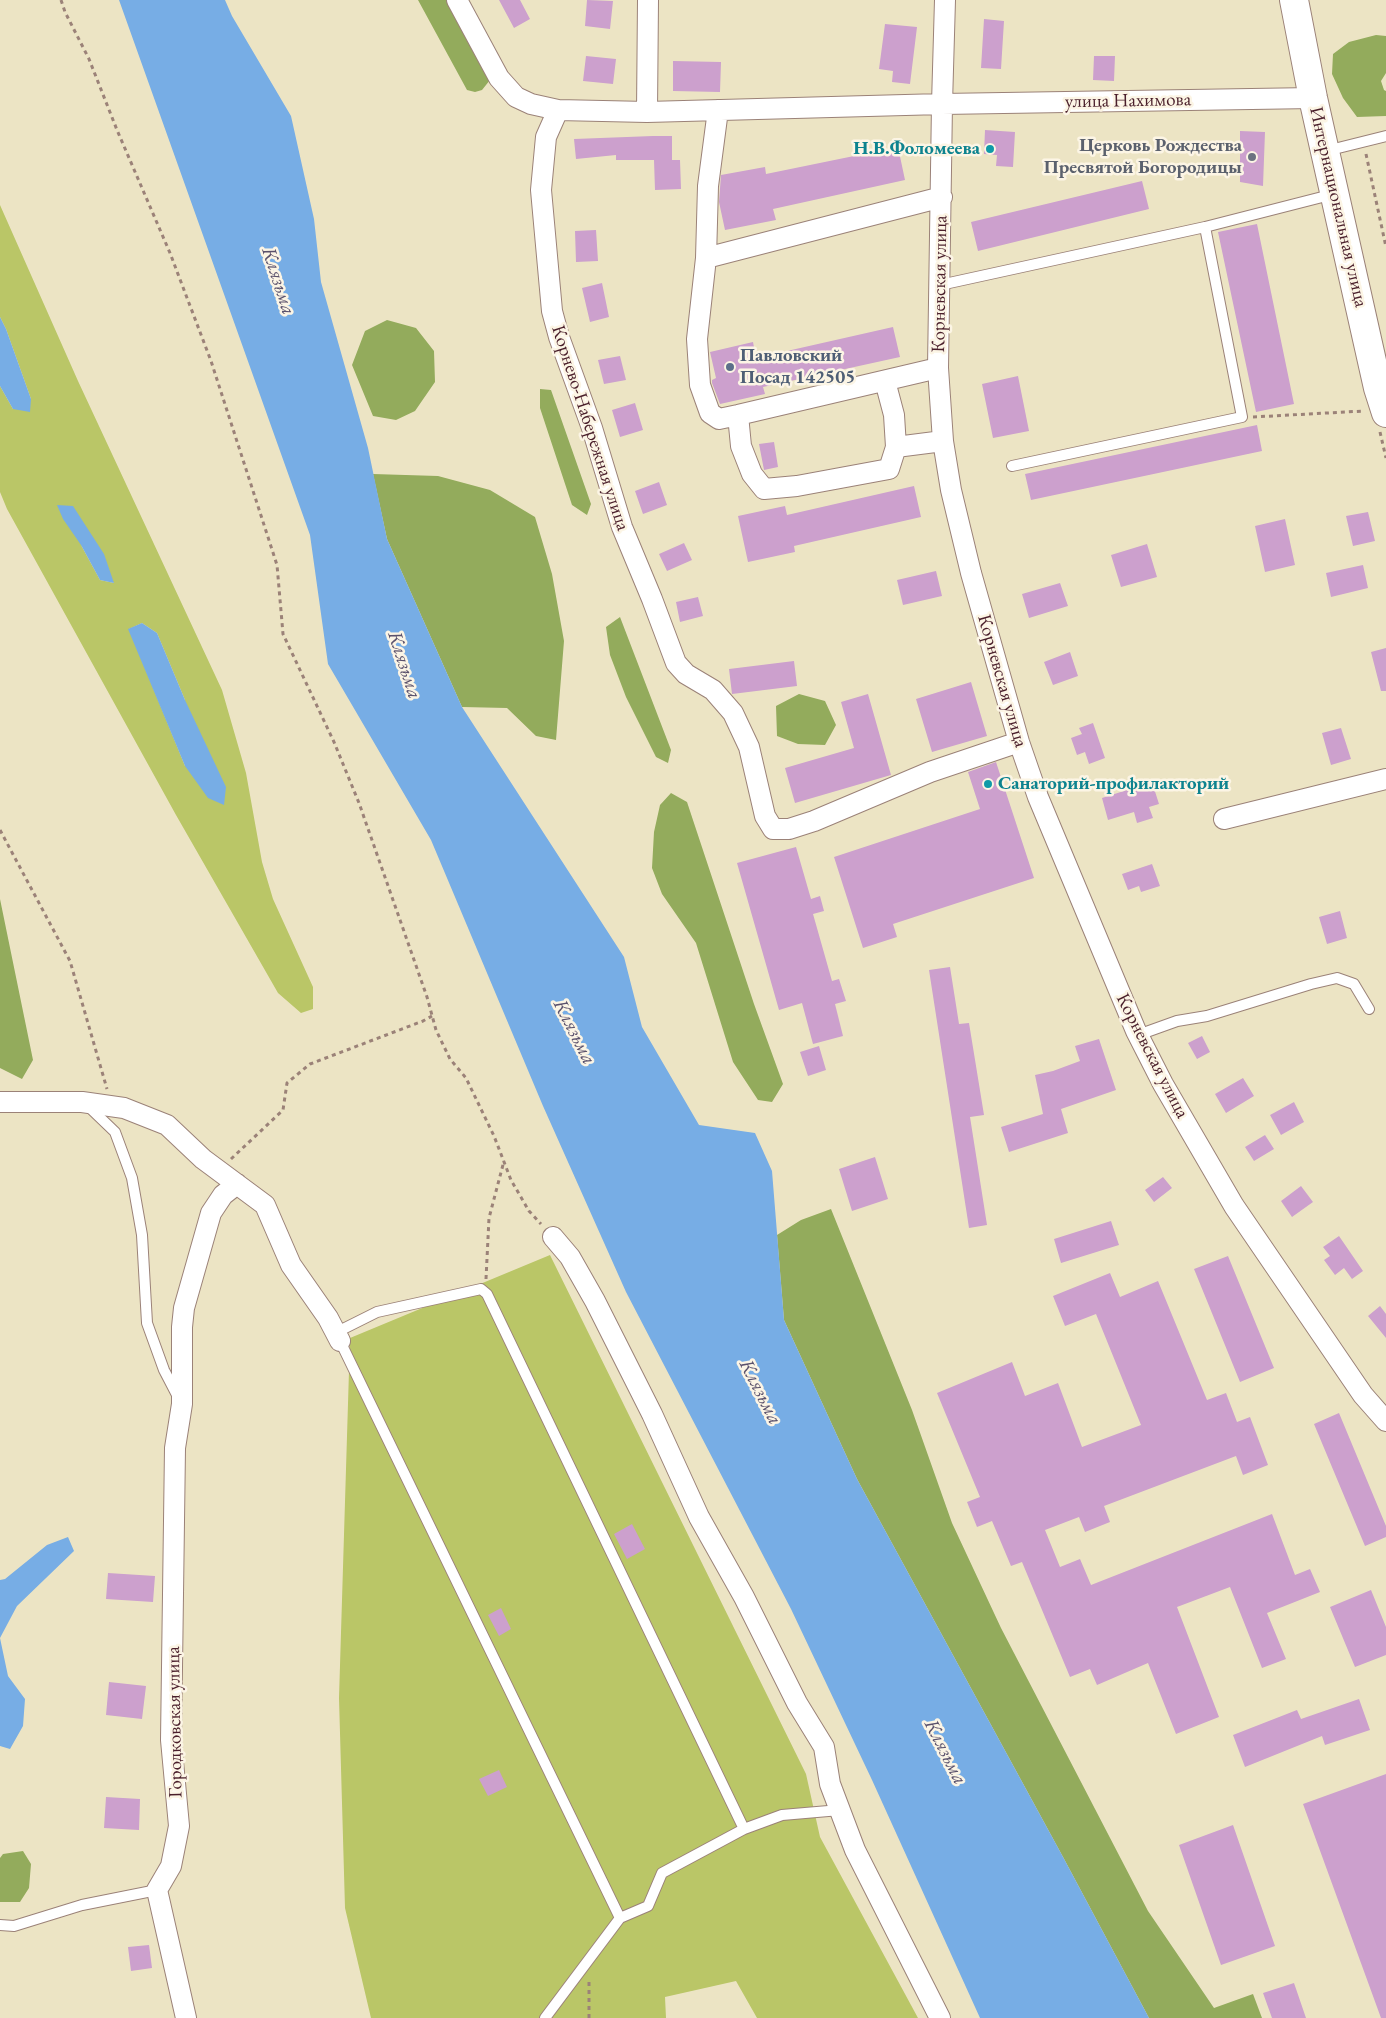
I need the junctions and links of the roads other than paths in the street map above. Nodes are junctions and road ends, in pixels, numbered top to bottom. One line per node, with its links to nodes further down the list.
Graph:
1 (457, 0): 7 (street)
2 (648, 0): 9 (street)
3 (945, 0): 6 (street, Корневская улица)
4 (1294, 0): 5 (street, Интернациональная улица)
5 (1313, 98): 6 (street, улица Нахимова); 11 (street, Интернациональная улица)
6 (942, 104): 8 (street, улица Нахимова); 13 (street, Корневская улица)
7 (558, 110): 9 (street); 24 (street, Корнево-Набережная улица)
8 (718, 110): 9 (street, улица Нахимова); 15 (street)
9 (647, 112)
10 (1386, 136): 11 (lane)
11 (1325, 152): 12 (street, Интернациональная улица)
12 (1335, 194): 14 (lane); 19 (street, Интернациональная улица)
13 (942, 197): 15 (street); 16 (street, Корневская улица)
14 (1205, 227): 16 (lane); 23 (lane)
15 (706, 258): 20 (street)
16 (940, 285): 17 (street, Корневская улица)
17 (938, 368): 18 (street); 21 (street, Корневская улица)
18 (885, 380): 20 (street); 22 (street)
19 (1376, 412)
20 (738, 415): 22 (street)
21 (943, 442): 22 (street); 24 (street, Корневская улица)
22 (896, 447)
23 (1012, 466)
24 (1019, 742): 28 (street, Корневская улица)
25 (1386, 778): 26 (street)
26 (1224, 819)
27 (1369, 1009): 28 (lane)
28 (1138, 1035): 35 (street, Корневская улица)
29 (0, 1102): 30 (street)
30 (82, 1102): 31 (street); 34 (lane)
31 (237, 1184): 33 (street); 34 (street, Городковская улица)
32 (553, 1237): 36 (street)
33 (338, 1337): 37 (lane); 39 (lane)
34 (182, 1404): 38 (street, Городковская улица)
35 (1386, 1421)
36 (840, 1810): 37 (lane); 43 (street)
37 (744, 1829): 39 (lane)
38 (157, 1890): 40 (lane); 41 (street)
39 (620, 1918): 42 (lane)
40 (0, 1925)
41 (186, 2018)
42 (545, 2018)
43 (940, 2018)

